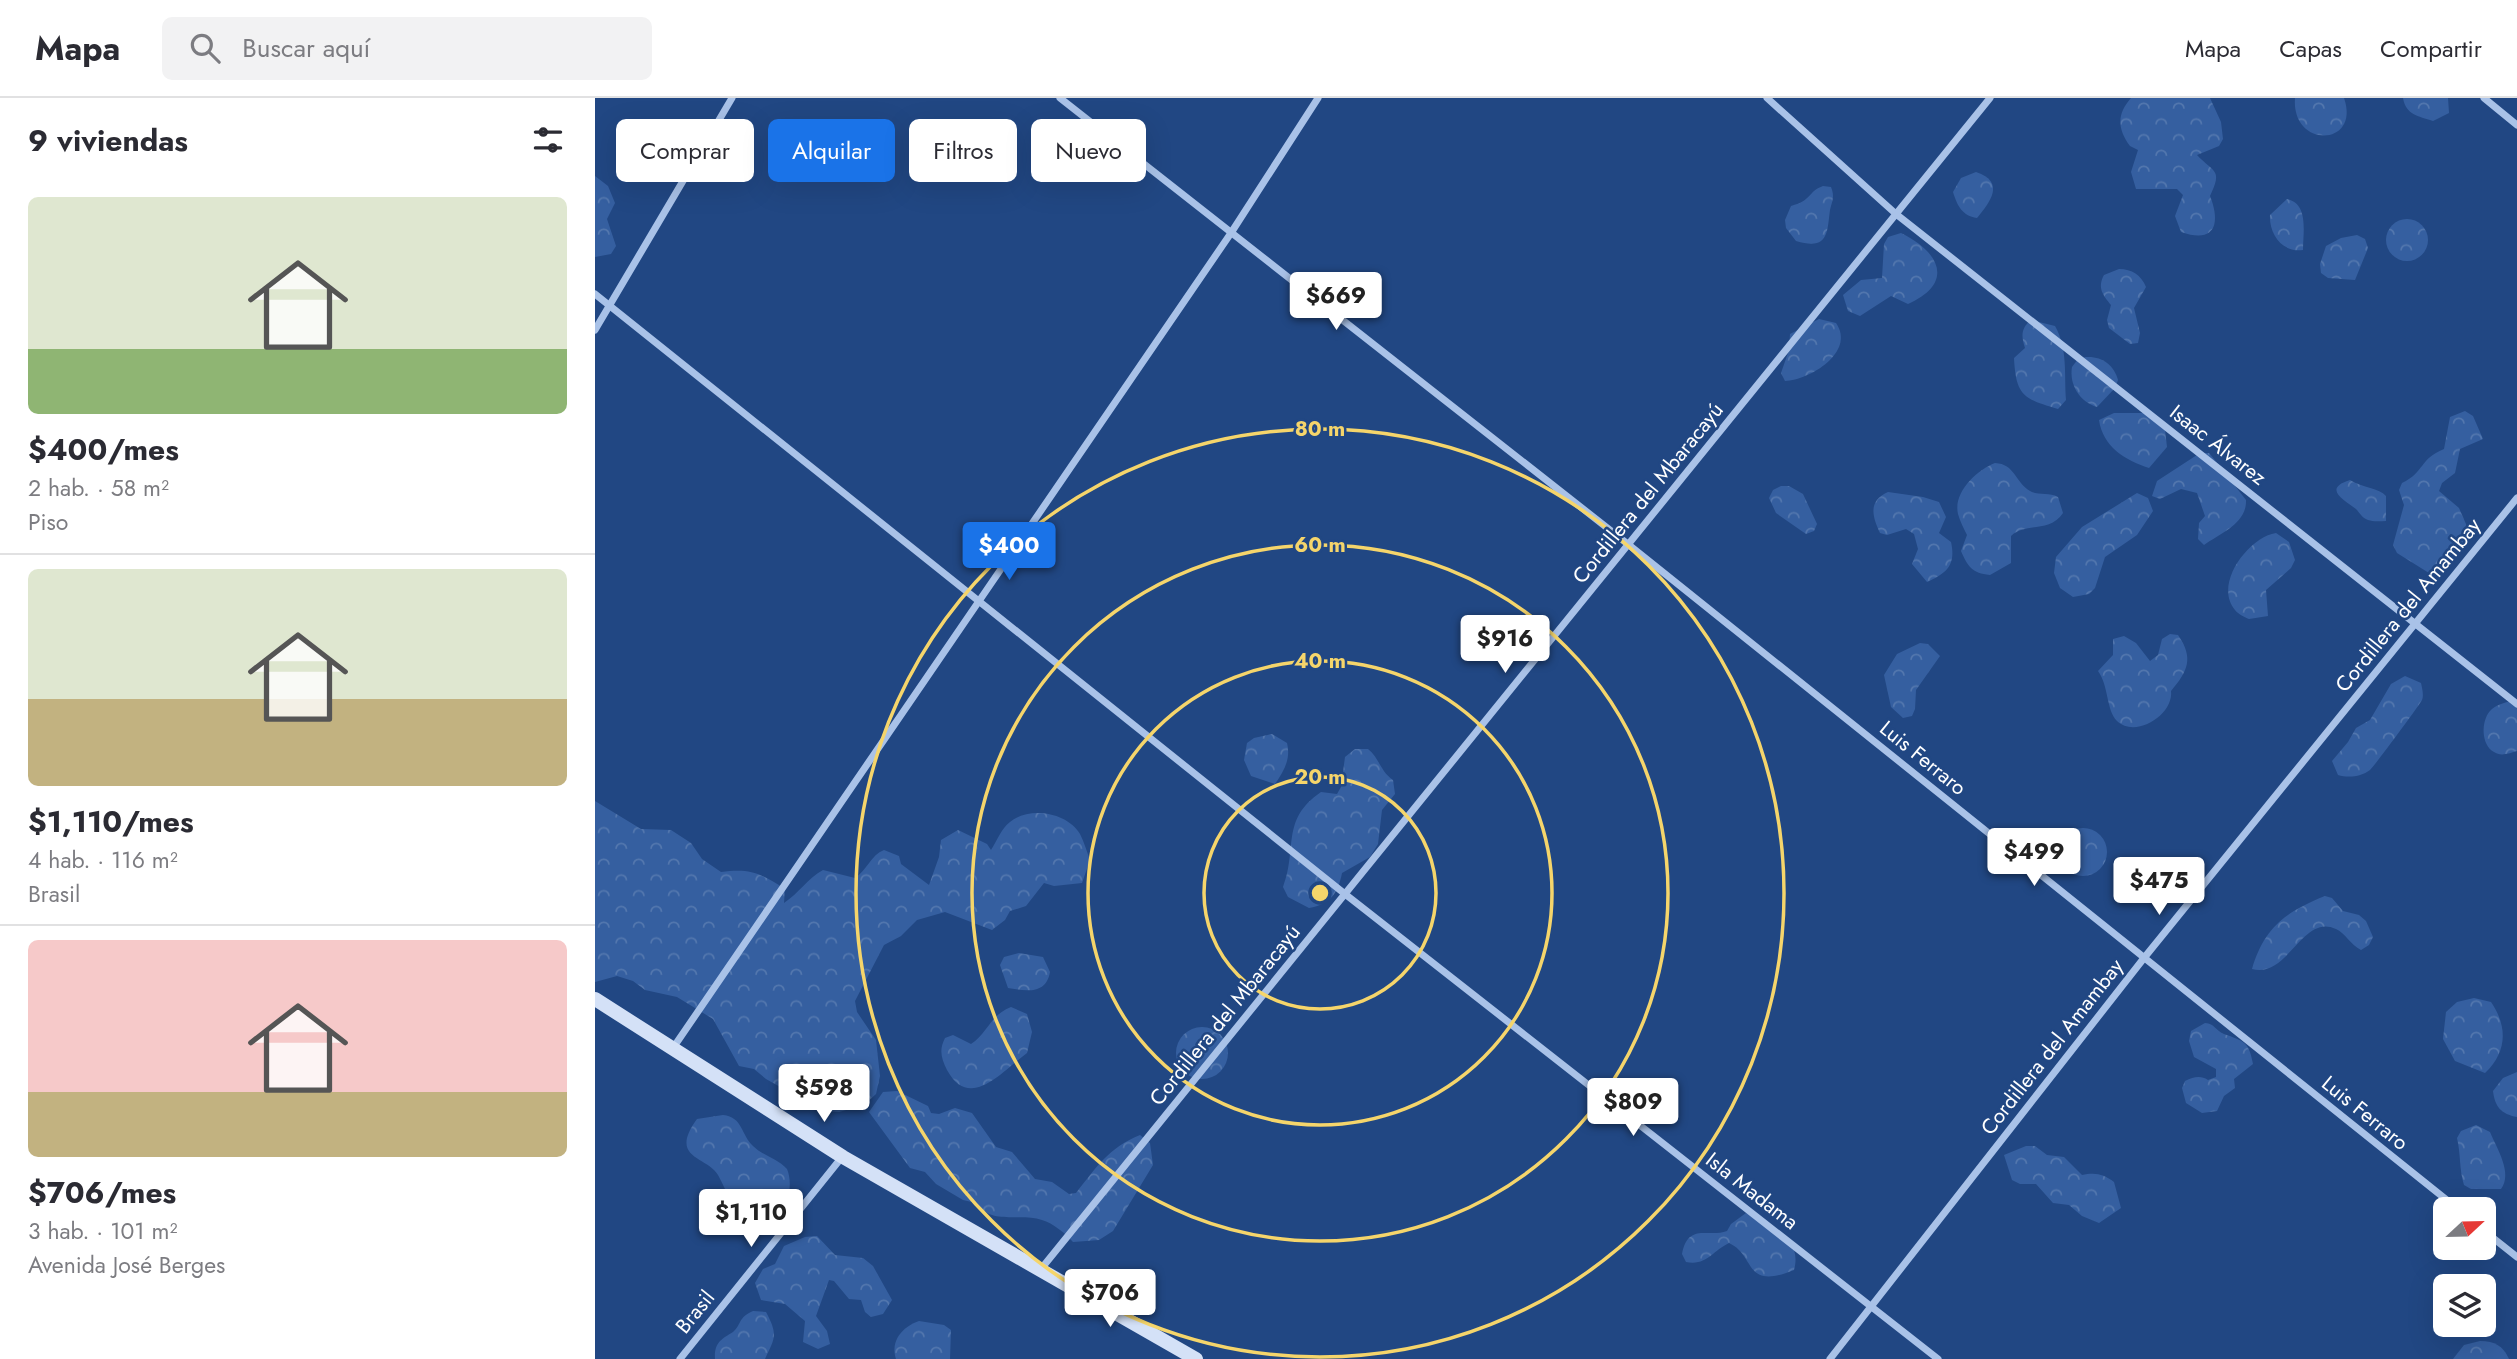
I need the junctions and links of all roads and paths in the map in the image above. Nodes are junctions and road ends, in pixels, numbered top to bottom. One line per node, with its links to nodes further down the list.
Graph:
1 (732, 98): 11 (street)
2 (1060, 98): 9 (street, Luis Ferraro)
3 (1318, 98): 9 (street)
4 (1767, 98): 8 (street, Isaac Álvarez)
5 (1990, 98): 8 (street, Cordillera del Mbaracayú)
6 (2484, 98): 7 (street)
7 (2517, 125)
8 (1896, 214): 14 (street, Cordillera del Mbaracayú); 16 (street, Isaac Álvarez)
9 (1231, 233): 14 (street, Luis Ferraro); 15 (street)
10 (595, 294): 11 (street, Isla Madama)
11 (610, 305): 12 (street); 15 (street, Isla Madama)
12 (595, 330)
13 (2517, 498): 16 (street, Cordillera del Amambay)
14 (1629, 544): 18 (street, Cordillera del Mbaracayú); 19 (street, Luis Ferraro)
15 (979, 601): 18 (street, Isla Madama); 21 (street)
16 (2416, 624): 17 (street, Isaac Álvarez); 19 (street, Cordillera del Amambay)
17 (2517, 704)
18 (1345, 894): 26 (street, Cordillera del Mbaracayú); 27 (street, Isla Madama)
19 (2144, 958): 23 (street, Luis Ferraro); 27 (street, Cordillera del Amambay)
20 (595, 999): 21 (main road)
21 (673, 1048): 22 (main road)
22 (843, 1157): 26 (main road); 28 (street, Brasil)
23 (2443, 1197)
24 (2496, 1240): 25 (street)
25 (2517, 1257)
26 (1041, 1269): 29 (main road)
27 (1871, 1306): 30 (street, Cordillera del Amambay); 31 (street, Isla Madama)
28 (680, 1359)
29 (1196, 1359)
30 (1830, 1359)
31 (1938, 1359)

